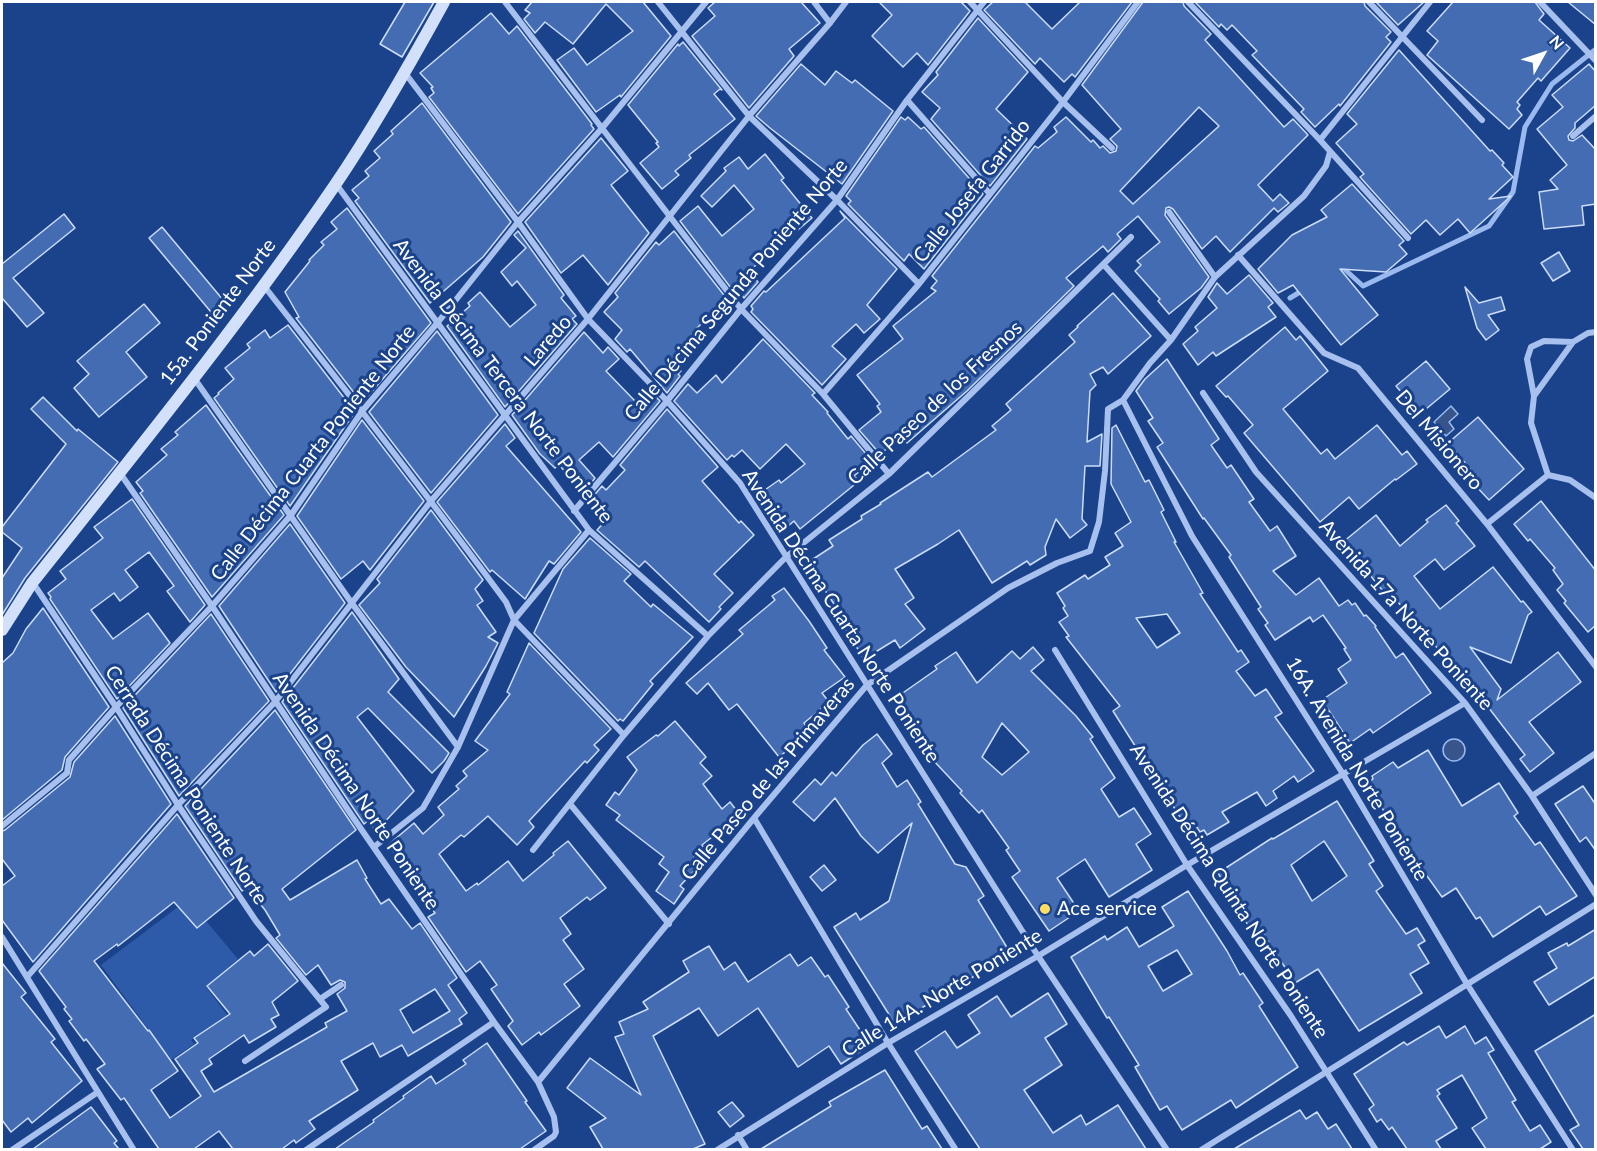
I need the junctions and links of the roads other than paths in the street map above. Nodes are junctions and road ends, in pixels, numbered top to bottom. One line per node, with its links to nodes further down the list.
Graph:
1 (444, 2): 19 (street, 15a. Poniente Norte)
2 (505, 2): 25 (street)
3 (658, 2): 16 (street)
4 (706, 2): 16 (street, Calle Décima Cuarta Poniente Norte)
5 (814, 2): 15 (street)
6 (846, 2): 15 (street, Laredo)
7 (970, 2): 14 (street)
8 (984, 2): 14 (street, Calle Décima Segunda Poniente Norte)
9 (1138, 2): 21 (street, Calle Josefa Garrido)
10 (1188, 2): 27 (street)
11 (1369, 2): 17 (street)
12 (1430, 2): 17 (street)
13 (1540, 2): 18 (street)
14 (978, 10): 20 (street, Calle Décima Segunda Poniente Norte); 21 (street)
15 (830, 23): 22 (street, Laredo)
16 (682, 31): 22 (street); 25 (street, Calle Décima Cuarta Poniente Norte)
17 (1402, 36): 24 (street); 27 (street)
18 (1596, 61)
19 (405, 73): 30 (street, 15a. Poniente Norte); 35 (street, Avenida Décima Cuarta Norte Poniente)
20 (907, 100): 31 (street); 32 (street, Calle Décima Segunda Poniente Norte)
21 (1063, 102): 28 (street); 31 (street, Calle Josefa Garrido)
22 (749, 116): 32 (street); 34 (street, Laredo)
23 (1596, 117): 26 (street)
24 (1482, 120)
25 (603, 127): 34 (street); 35 (street, Calle Décima Cuarta Poniente Norte)
26 (1573, 136)
27 (1320, 140): 29 (street)
28 (1112, 148)
29 (1330, 152): 37 (street); 38 (street, Calle Paseo de las Primaveras)
30 (336, 183): 42 (street, 15a. Poniente Norte); 45 (street, Avenida Décima Tercera Norte Poniente)
31 (990, 194): 41 (street, Calle Josefa Garrido)
32 (837, 200): 41 (street); 43 (street, Calle Décima Segunda Poniente Norte)
33 (1169, 212): 40 (street)
34 (669, 217): 43 (street); 44 (street, Laredo)
35 (518, 222): 44 (street, Avenida Décima Cuarta Norte Poniente); 45 (street, Calle Décima Cuarta Poniente Norte)
36 (1131, 237): 39 (street, Calle Paseo de los Fresnos)
37 (1408, 238)
38 (1238, 255): 40 (street, Calle Paseo de las Primaveras); 64 (street, Del Misionero)
39 (1104, 265): 47 (street); 58 (street, Calle Paseo de los Fresnos)
40 (1215, 277): 47 (street, Calle Paseo de las Primaveras)
41 (919, 284): 51 (street, Calle Josefa Garrido)
42 (264, 286): 49 (street, 15a. Poniente Norte); 55 (street)
43 (741, 309): 51 (street); 54 (street, Calle Décima Segunda Poniente Norte)
44 (588, 319): 54 (street, Avenida Décima Cuarta Norte Poniente); 56 (street, Laredo)
45 (439, 321): 55 (street, Calle Décima Cuarta Poniente Norte); 56 (street, Avenida Décima Tercera Norte Poniente)
46 (1596, 332): 48 (street)
47 (1171, 340): 53 (street, Calle Paseo de las Primaveras)
48 (1573, 342): 52 (street); 52 (street)
49 (194, 378): 57 (street, 15a. Poniente Norte); 63 (street)
50 (1203, 393): 77 (street, Avenida 17a Norte Poniente)
51 (823, 394): 58 (street)
52 (1534, 396): 59 (street)
53 (1123, 400): 75 (street, Calle Paseo de las Primaveras); 82 (street, 16A. Avenida Norte Poniente)
54 (667, 401): 62 (street, Calle Décima Segunda Poniente Norte); 66 (street, Avenida Décima Cuarta Norte Poniente)
55 (363, 410): 61 (street); 63 (street, Calle Décima Cuarta Poniente Norte)
56 (505, 415): 61 (street, Laredo); 62 (street, Avenida Décima Tercera Norte Poniente)
57 (120, 472): 67 (street, 15a. Poniente Norte); 69 (street, Avenida Décima Norte Poniente)
58 (889, 474): 66 (street, Calle Paseo de los Fresnos)
59 (1548, 475): 60 (street); 64 (street)
60 (1596, 498)
61 (431, 501): 68 (street, Laredo); 70 (street)
62 (574, 511): 65 (street, Avenida Décima Tercera Norte Poniente)
63 (291, 515): 68 (street); 69 (street, Calle Décima Cuarta Poniente Norte)
64 (1487, 524): 74 (street, Del Misionero)
65 (589, 530): 70 (street); 72 (street, Avenida Décima Tercera Norte Poniente)
66 (786, 557): 72 (street, Calle Paseo de los Fresnos); 75 (street, Avenida Décima Cuarta Norte Poniente)
67 (32, 583): 71 (street, 15a. Poniente Norte); 78 (street, Cerrada Décima Poniente Norte)
68 (351, 602): 76 (street, Laredo); 80 (street)
69 (212, 606): 76 (street, Avenida Décima Norte Poniente); 78 (street, Calle Décima Cuarta Poniente Norte)
70 (514, 620): 79 (street); 80 (street)
71 (2, 630)
72 (708, 636): 79 (street, Calle Paseo de los Fresnos)
73 (1055, 650): 90 (street, Avenida Décima Quinta Norte Poniente)
74 (1596, 667)
75 (867, 685): 86 (street, Calle Paseo de las Primaveras); 95 (street, Avenida Décima Cuarta Norte Poniente)
76 (275, 702): 85 (street, Laredo); 88 (street, Avenida Décima Norte Poniente)
77 (1465, 703): 82 (street, Calle 14A. Norte Poniente); 83 (street, Avenida 17a Norte Poniente)
78 (116, 707): 85 (street, Cerrada Décima Poniente Norte); 87 (street, Calle Décima Cuarta Poniente Norte)
79 (624, 735): 84 (street, Calle Paseo de los Fresnos)
80 (458, 747): 88 (street)
81 (1596, 753): 83 (street)
82 (1343, 774): 90 (street, Calle 14A. Norte Poniente); 97 (street, 16A. Avenida Norte Poniente)
83 (1532, 795): 91 (street, Avenida 17a Norte Poniente)
84 (570, 804): 89 (street, Calle Paseo de los Fresnos); 93 (street)
85 (178, 805): 96 (street, Laredo); 99 (street, Cerrada Décima Poniente Norte)
86 (754, 818): 93 (street, Calle Paseo de las Primaveras); 101 (street)
87 (2, 826)
88 (374, 847): 100 (street, Avenida Décima Norte Poniente)
89 (532, 850)
90 (1187, 865): 95 (street, Calle 14A. Norte Poniente); 103 (street, Avenida Décima Quinta Norte Poniente)
91 (1596, 895)
92 (1596, 904): 97 (street)
93 (669, 924): 104 (street, Calle Paseo de las Primaveras)
94 (2, 937): 96 (street)
95 (1038, 956): 101 (street, Calle 14A. Norte Poniente); 114 (street, Avenida Décima Cuarta Norte Poniente)
96 (27, 977): 105 (street)
97 (1467, 984): 103 (street); 117 (street, 16A. Avenida Norte Poniente)
98 (341, 985): 99 (street)
99 (320, 999): 102 (street)
100 (494, 1022): 104 (street, Avenida Décima Norte Poniente); 109 (street)
101 (888, 1043): 106 (street, Calle 14A. Norte Poniente); 113 (street)
102 (245, 1061)
103 (1328, 1072): 115 (street); 116 (street, Avenida Décima Quinta Norte Poniente)
104 (538, 1082): 110 (street, Avenida Décima Norte Poniente)
105 (98, 1092): 107 (street); 108 (street)
106 (738, 1136): 111 (street, Calle 14A. Norte Poniente); 112 (street)
107 (12, 1149)
108 (134, 1149)
109 (306, 1149)
110 (534, 1149)
111 (717, 1149)
112 (747, 1149)
113 (956, 1149)
114 (1167, 1149)
115 (1201, 1149)
116 (1376, 1149)
117 (1573, 1149)

